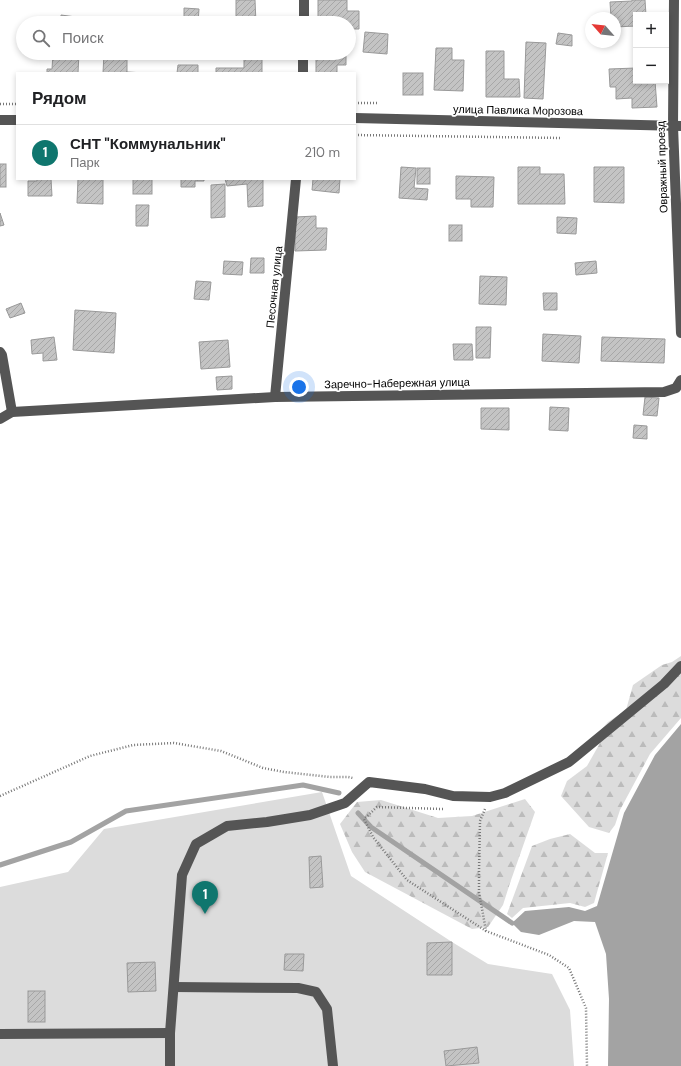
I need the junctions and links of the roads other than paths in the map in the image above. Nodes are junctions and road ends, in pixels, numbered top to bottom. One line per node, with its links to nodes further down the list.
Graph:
1 (304, 0): 3 (street)
2 (674, 0): 9 (street, Овражный проезд)
3 (304, 16)
4 (303, 60): 5 (street)
5 (303, 72)
6 (356, 118): 9 (street, улица Павлика Морозова)
7 (0, 120): 8 (street)
8 (16, 120)
9 (677, 126): 11 (street, Овражный проезд)
10 (296, 180): 14 (street, Песочная улица)
11 (681, 333)
12 (0, 352): 15 (street)
13 (678, 384): 14 (street, Заречно-Набережная улица)
14 (275, 397): 15 (street, Заречно-Набережная улица)
15 (12, 412): 16 (street, Заречно-Набережная улица)
16 (0, 419)
17 (681, 666): 18 (street)
18 (174, 987): 19 (street); 22 (street)
19 (170, 1033): 20 (street); 21 (street)
20 (0, 1034)
21 (170, 1066)
22 (333, 1066)

